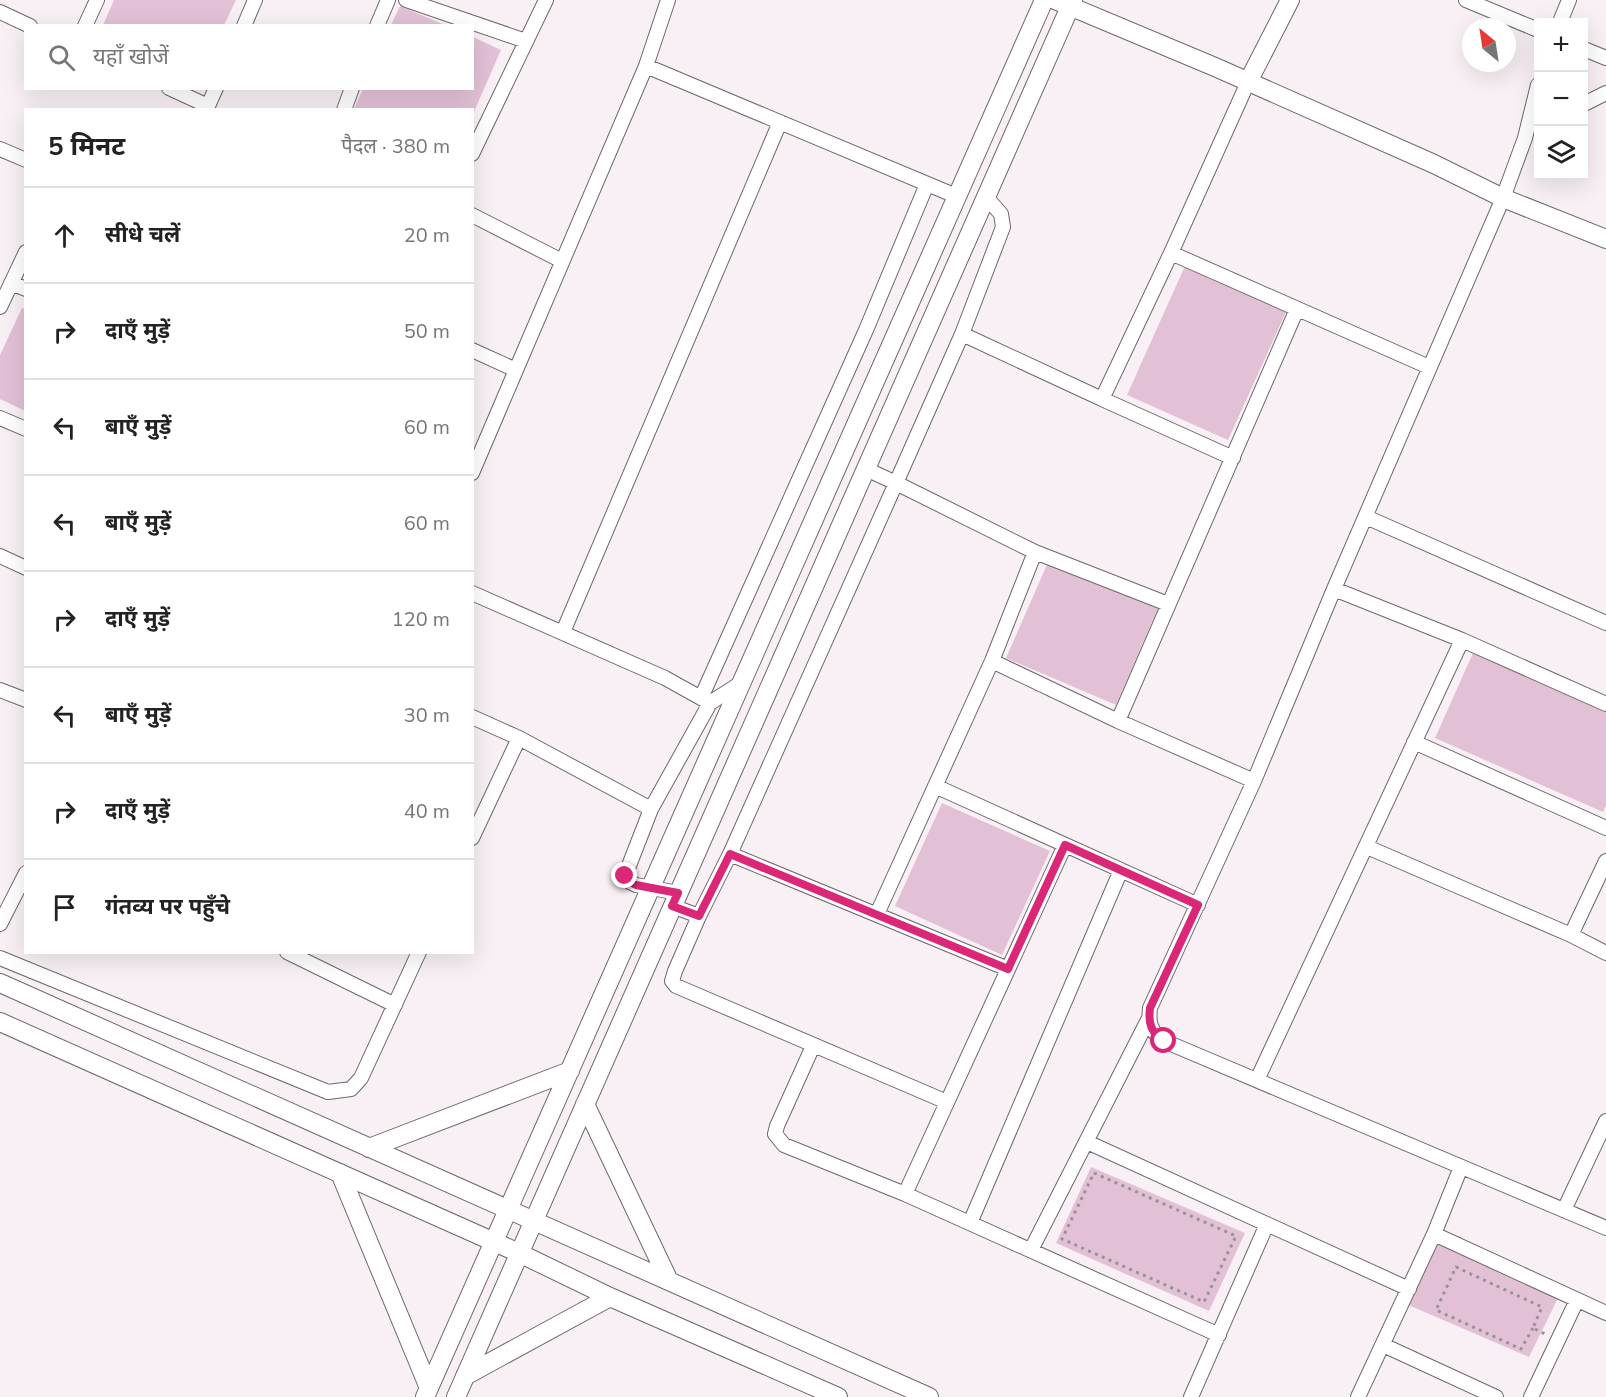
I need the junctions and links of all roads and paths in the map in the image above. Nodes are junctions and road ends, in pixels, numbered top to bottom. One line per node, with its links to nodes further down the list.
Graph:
1 (97, 0): 15 (street)
2 (255, 0): 16 (street)
3 (388, 0): 17 (street)
4 (406, 0): 19 (street)
5 (546, 0): 19 (street)
6 (668, 0): 22 (street)
7 (1044, 0): 39 (main road)
8 (1290, 0): 23 (main road)
9 (1466, 0): 18 (street)
10 (1569, 0): 13 (street)
11 (1066, 2): 23 (main road); 40 (main road)
12 (0, 12): 14 (street)
13 (1562, 18)
14 (26, 24)
15 (86, 24)
16 (245, 24)
17 (378, 24)
18 (1534, 28)
19 (526, 41): 36 (street)
20 (1588, 51): 21 (street)
21 (1606, 58)
22 (646, 66): 32 (street); 46 (street)
23 (1248, 82): 41 (main road); 44 (street)
24 (173, 90): 30 (street)
25 (215, 90): 30 (street)
26 (351, 90): 31 (street)
27 (1606, 93): 28 (street)
28 (1588, 102)
29 (1534, 104): 34 (street)
30 (207, 108)
31 (345, 108)
32 (780, 122): 38 (street); 70 (street)
33 (1534, 133): 34 (street)
34 (1525, 138): 41 (street)
35 (0, 149): 37 (street)
36 (474, 150)
37 (24, 159)
38 (927, 184): 39 (street); 76 (street)
39 (956, 196): 73 (main road)
40 (986, 197): 51 (street); 60 (main road)
41 (1503, 198): 43 (main road); 53 (street)
42 (474, 216): 46 (street)
43 (1606, 238)
44 (1171, 253): 50 (street); 55 (street)
45 (24, 256): 47 (street)
46 (562, 261): 54 (street)
47 (11, 283): 48 (street); 49 (street)
48 (24, 288)
49 (0, 307)
50 (1297, 309): 53 (street); 58 (street)
51 (962, 334): 55 (street); 61 (street)
52 (474, 351): 54 (street)
53 (1430, 367): 62 (street)
54 (516, 370): 59 (street)
55 (1102, 399): 58 (street)
56 (0, 418): 57 (street)
57 (24, 428)
58 (1233, 458): 68 (street)
59 (474, 468)
60 (866, 468): 61 (street); 94 (main road)
61 (896, 483): 63 (street); 89 (street)
62 (1366, 518): 66 (street); 69 (street)
63 (1035, 552): 68 (street); 72 (street)
64 (0, 556): 65 (street)
65 (24, 567)
66 (1334, 589): 71 (street); 82 (street)
67 (474, 594): 70 (street)
68 (1168, 604): 79 (street)
69 (1606, 623)
70 (563, 632): 76 (street)
71 (1462, 640): 77 (street); 81 (street)
72 (992, 661): 79 (street); 83 (street)
73 (741, 682): 76 (street); 93 (main road)
74 (0, 690): 75 (street)
75 (24, 699)
76 (706, 701): 84 (street)
77 (1606, 704)
78 (474, 718): 80 (street)
79 (1118, 721): 82 (street)
80 (519, 738): 84 (street); 86 (street)
81 (1414, 742): 85 (street); 88 (street)
82 (1254, 781): 95 (street)
83 (935, 786): 87 (street); 96 (street)
84 (651, 810): 93 (street)
85 (1606, 828)
86 (474, 834)
87 (1065, 845): 91 (street); 104 (street)
88 (1367, 846): 99 (street); 111 (street)
89 (730, 854): 96 (street); 97 (street)
90 (1606, 861): 99 (street)
91 (1121, 870): 95 (street); 123 (street)
92 (24, 877): 98 (street)
93 (649, 888): 94 (street); 110 (main road)
94 (675, 900): 97 (street); 113 (main road)
95 (1198, 905): 107 (street)
96 (877, 914): 104 (street)
97 (699, 916): 109 (street)
98 (0, 924)
99 (1571, 935): 100 (street)
100 (1606, 953)
101 (289, 954): 106 (street)
102 (418, 954): 106 (street)
103 (0, 958): 106 (street)
104 (1008, 969): 112 (street)
105 (0, 983): 116 (main road)
106 (395, 1005)
107 (1148, 1020): 111 (street); 115 (street)
108 (0, 1022): 118 (main road)
109 (813, 1046): 112 (street); 119 (street)
110 (570, 1071): 116 (main road); 120 (main road)
111 (1257, 1080): 117 (street)
112 (947, 1102): 119 (street)
113 (585, 1104): 122 (main road); 130 (main road)
114 (1606, 1121): 121 (street)
115 (1088, 1142): 124 (street); 128 (street)
116 (369, 1148): 120 (main road)
117 (1461, 1167): 121 (street); 126 (street)
118 (340, 1173): 127 (main road); 141 (main road)
119 (905, 1194): 123 (street)
120 (508, 1210): 122 (main road); 127 (main road)
121 (1564, 1210): 125 (street)
122 (533, 1221): 129 (main road); 130 (main road)
123 (970, 1223): 128 (street)
124 (1267, 1224): 131 (street); 137 (street)
125 (1606, 1228)
126 (1434, 1234): 131 (street); 133 (street)
127 (494, 1242): 129 (main road); 141 (main road)
128 (1032, 1250): 137 (street)
129 (519, 1252): 132 (main road); 140 (main road)
130 (669, 1281): 144 (main road)
131 (1409, 1289): 139 (street)
132 (610, 1297): 140 (main road); 143 (main road)
133 (1577, 1299): 135 (street); 148 (street)
134 (1204, 1302): 134 (path)
135 (1606, 1313)
136 (1533, 1328): 136 (path); 138 (path)
137 (1219, 1335): 145 (street)
138 (1546, 1335)
139 (1383, 1345): 146 (street); 147 (street)
140 (465, 1376): 142 (main road)
141 (427, 1392)
142 (456, 1397)
143 (838, 1397)
144 (929, 1397)
145 (1191, 1397)
146 (1358, 1397)
147 (1496, 1397)
148 (1531, 1397)

